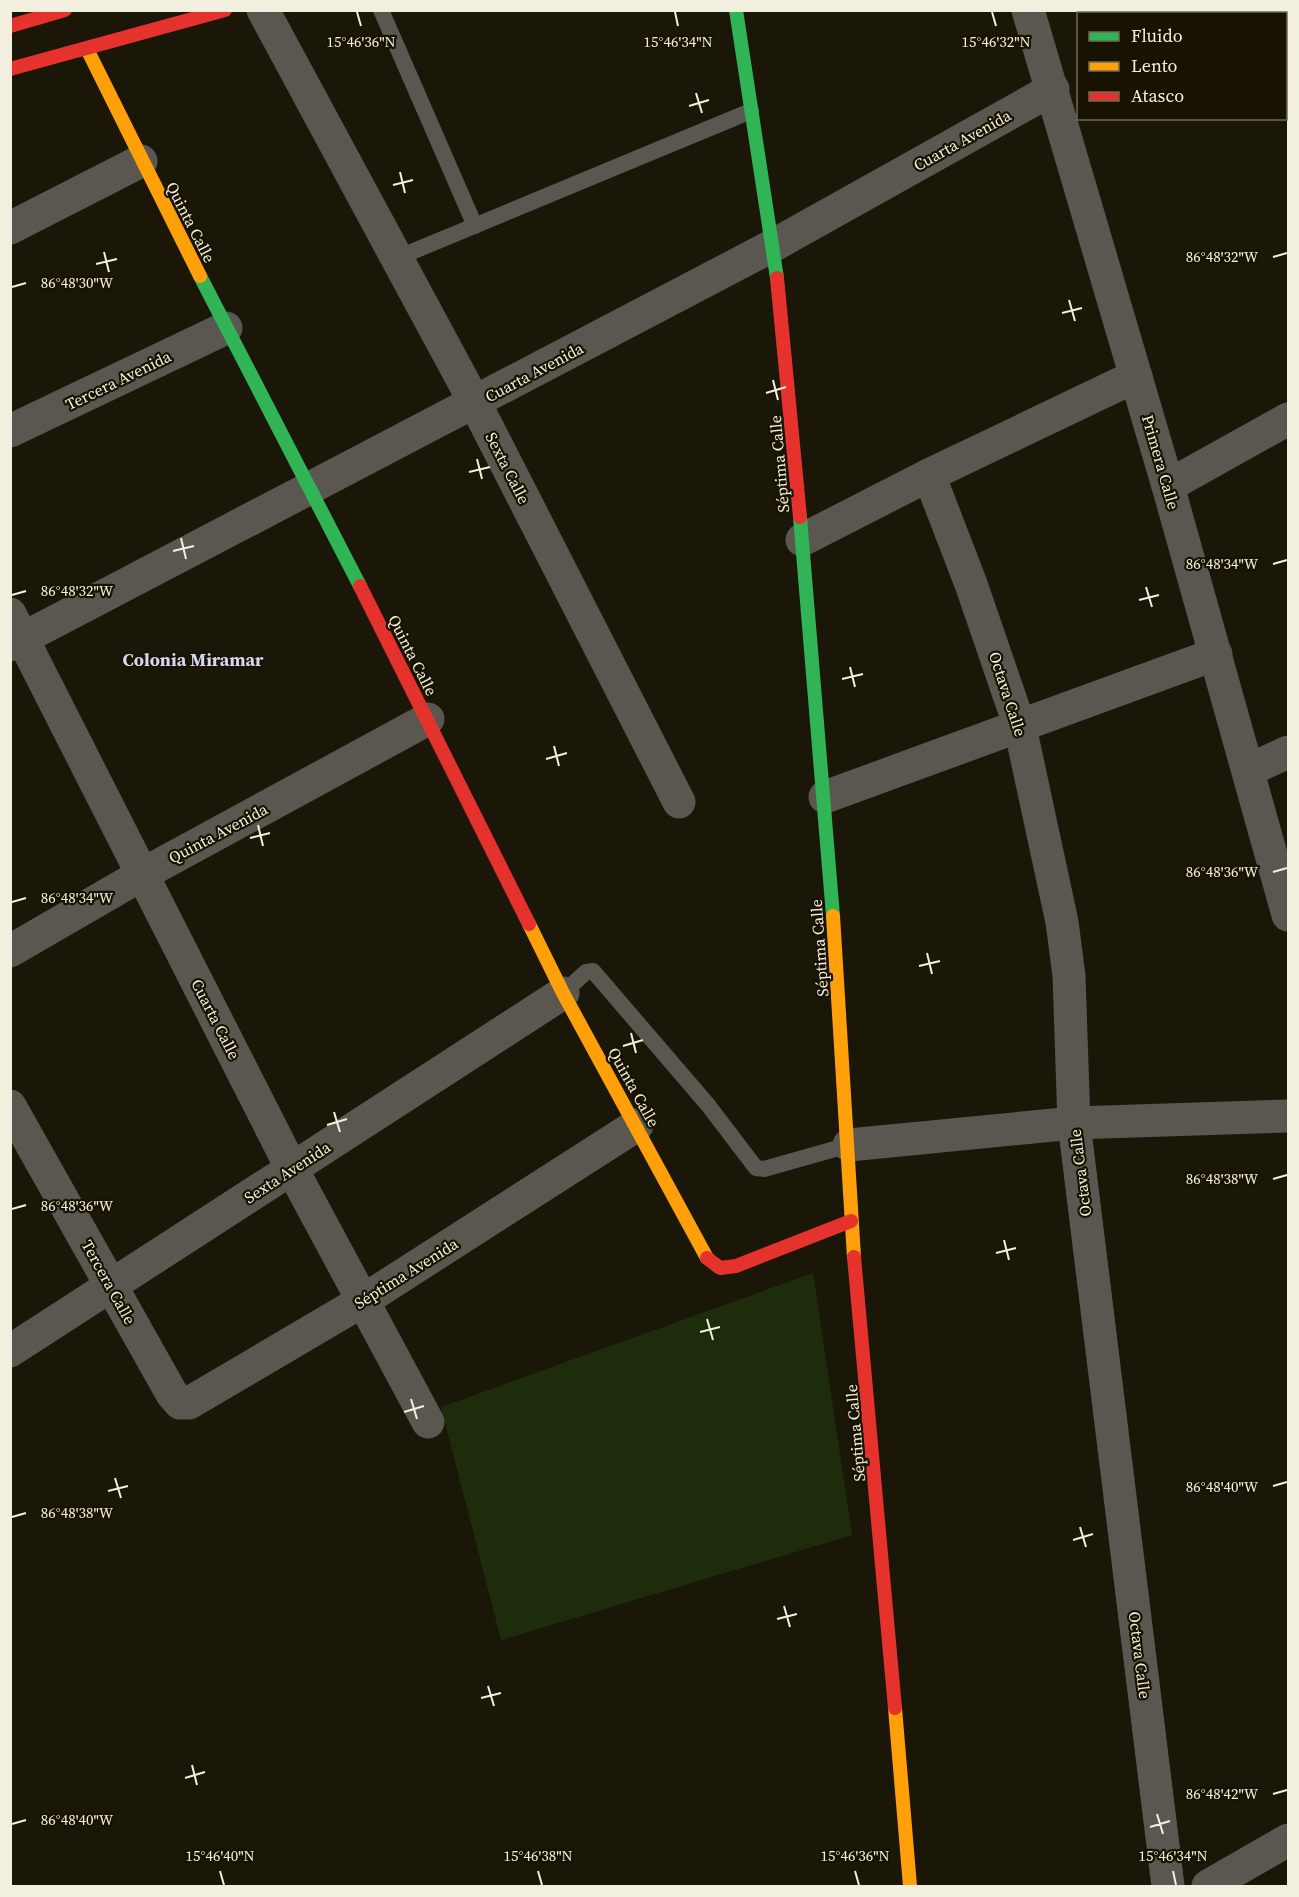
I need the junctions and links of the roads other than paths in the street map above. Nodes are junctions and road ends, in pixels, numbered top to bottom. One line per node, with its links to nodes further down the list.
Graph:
1 (65, 10): 7 (street)
2 (225, 10): 8 (street)
3 (263, 10): 16 (street, Sexta Calle)
4 (381, 10): 13 (lane)
5 (736, 10): 11 (street, Séptima Calle)
6 (1028, 10): 10 (street, Primera Calle)
7 (10, 26)
8 (87, 49): 9 (street); 12 (street, Quinta Calle)
9 (10, 69)
10 (1053, 89): 15 (street, Cuarta Avenida); 18 (street, Primera Calle)
11 (751, 111): 13 (lane); 15 (street, Séptima Calle)
12 (141, 161): 14 (street); 17 (street, Quinta Calle)
13 (475, 226): 16 (lane)
14 (10, 228)
15 (774, 245): 19 (street, Cuarta Avenida); 25 (street, Séptima Calle)
16 (397, 258): 19 (street, Sexta Calle)
17 (226, 328): 21 (street, Tercera Avenida); 23 (street, Quinta Calle)
18 (1136, 376): 22 (street); 24 (street, Primera Calle)
19 (475, 403): 23 (street, Cuarta Avenida); 33 (street, Sexta Calle)
20 (1288, 419): 24 (street)
21 (10, 432)
22 (929, 474): 25 (street); 29 (street, Octava Calle)
23 (310, 486): 26 (street, Cuarta Avenida); 28 (street, Quinta Calle)
24 (1168, 486): 27 (street, Primera Calle)
25 (802, 540): 32 (street, Séptima Calle)
26 (15, 632): 34 (street, Cuarta Calle)
27 (1216, 654): 29 (street); 31 (street, Primera Calle)
28 (428, 719): 34 (street, Quinta Avenida); 37 (street, Quinta Calle)
29 (1020, 727): 32 (street); 40 (street, Octava Calle)
30 (1288, 752): 31 (street)
31 (1249, 770): 35 (street, Primera Calle)
32 (825, 797): 42 (street, Séptima Calle)
33 (679, 802)
34 (143, 874): 36 (street, Quinta Avenida); 43 (street, Cuarta Calle)
35 (1288, 915)
36 (10, 951)
37 (563, 993): 41 (street, Quinta Calle); 42 (lane); 43 (street, Sexta Avenida)
38 (10, 1106): 45 (street, Tercera Calle)
39 (1288, 1116): 40 (street)
40 (1074, 1124): 42 (street); 52 (street, Octava Calle)
41 (637, 1125): 44 (street, Quinta Calle); 46 (street, Séptima Avenida)
42 (849, 1145): 44 (street, Séptima Calle)
43 (292, 1168): 45 (street, Sexta Avenida); 46 (street, Cuarta Calle)
44 (851, 1221): 51 (street, Séptima Calle)
45 (111, 1286): 47 (street, Sexta Avenida); 48 (street, Tercera Calle)
46 (364, 1300): 48 (street, Séptima Avenida); 49 (street, Cuarta Calle)
47 (10, 1351)
48 (172, 1394)
49 (428, 1422)
50 (1288, 1840): 53 (street)
51 (910, 1887)
52 (1168, 1887)
53 (1208, 1887)

